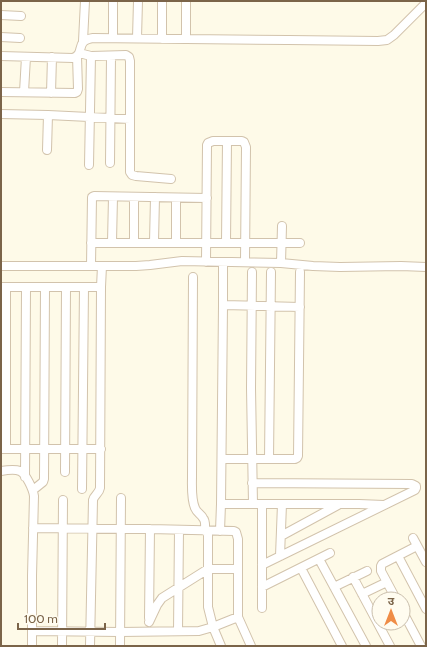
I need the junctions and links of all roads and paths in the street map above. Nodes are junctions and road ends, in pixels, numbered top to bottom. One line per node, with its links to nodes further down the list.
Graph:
1 (85, 1): 15 (street)
2 (113, 1): 11 (street)
3 (138, 1): 12 (street)
4 (162, 1): 13 (street)
5 (186, 1): 14 (street)
6 (426, 2): 14 (street)
7 (1, 15): 8 (street)
8 (21, 16)
9 (1, 37): 10 (street)
10 (20, 38)
11 (113, 38): 12 (street); 15 (street)
12 (137, 38): 13 (street)
13 (162, 39): 14 (street)
14 (186, 39)
15 (83, 41): 16 (street)
16 (78, 55): 18 (street); 21 (street); 24 (street)
17 (1, 56): 20 (street)
18 (91, 56): 19 (street); 27 (street)
19 (111, 56): 28 (street); 29 (street)
20 (26, 57): 21 (street); 23 (street)
21 (52, 57): 24 (street)
22 (1, 92): 23 (street)
23 (24, 92): 24 (street)
24 (51, 93)
25 (1, 114): 26 (street)
26 (48, 115): 27 (street); 31 (street)
27 (90, 118): 28 (street); 33 (street)
28 (110, 119): 29 (street); 32 (street)
29 (130, 119): 34 (street)
30 (227, 141): 39 (street); 47 (street); 48 (street)
31 (47, 150)
32 (110, 163)
33 (90, 165)
34 (171, 179)
35 (113, 197): 36 (street); 41 (street); 42 (street)
36 (134, 197): 37 (street); 43 (street)
37 (155, 197): 38 (street); 44 (street)
38 (176, 198): 39 (street); 45 (street)
39 (207, 198): 46 (street)
40 (282, 226): 49 (street)
41 (91, 242): 42 (street); 56 (street)
42 (112, 242): 43 (street)
43 (134, 242): 44 (street)
44 (154, 242): 45 (street)
45 (176, 242): 46 (street)
46 (206, 242): 47 (street); 51 (street)
47 (226, 242): 48 (street)
48 (245, 242): 49 (street); 53 (street)
49 (282, 243): 50 (street); 54 (street)
50 (300, 243)
51 (206, 262): 52 (street); 57 (street)
52 (223, 262): 53 (street); 69 (street)
53 (245, 262): 54 (street)
54 (281, 263): 58 (street)
55 (1, 266): 56 (street)
56 (91, 266): 57 (street)
57 (102, 266): 67 (street)
58 (426, 267)
59 (252, 272): 70 (street)
60 (271, 272): 71 (street)
61 (300, 272): 72 (street)
62 (193, 277): 103 (street)
63 (4, 287): 68 (street); 73 (street)
64 (45, 287): 65 (street); 68 (street); 77 (street)
65 (66, 287): 66 (street); 78 (street)
66 (84, 287): 67 (street); 79 (street)
67 (101, 287): 76 (street)
68 (26, 288): 75 (street)
69 (223, 305): 70 (street); 80 (street)
70 (252, 306): 71 (street); 81 (street)
71 (270, 306): 72 (street); 82 (street)
72 (300, 307): 82 (street)
73 (4, 341): 74 (street)
74 (4, 449): 75 (street)
75 (26, 449): 77 (street); 85 (street)
76 (101, 449): 79 (street); 100 (street)
77 (45, 450): 78 (street); 88 (street)
78 (65, 450): 79 (street); 84 (street)
79 (82, 450): 87 (street)
80 (222, 459): 81 (street); 91 (street)
81 (251, 459): 82 (street); 86 (street)
82 (269, 459)
83 (1, 471): 85 (street)
84 (65, 472)
85 (26, 477): 88 (street)
86 (252, 483): 92 (street); 96 (street)
87 (82, 489)
88 (33, 490): 97 (street)
89 (121, 498): 98 (street)
90 (63, 500): 99 (street)
91 (221, 504): 92 (street); 104 (street)
92 (252, 504): 93 (street)
93 (262, 504): 94 (street); 111 (street)
94 (282, 504): 95 (street); 105 (street)
95 (338, 504): 96 (street); 105 (street)
96 (385, 505): 107 (street)
97 (33, 528): 99 (street); 130 (street)
98 (121, 528): 100 (street); 101 (street); 136 (street)
99 (63, 529): 100 (street); 131 (street)
100 (92, 529): 132 (street)
101 (150, 529): 102 (street); 127 (street)
102 (179, 530): 103 (street); 120 (street)
103 (207, 531): 104 (street); 113 (street)
104 (220, 531): 114 (street)
105 (281, 536): 107 (street)
106 (330, 553): 109 (street)
107 (280, 556): 111 (street)
108 (398, 556): 110 (street); 117 (street); 125 (street)
109 (320, 559): 112 (street); 119 (street)
110 (426, 562)
111 (262, 565): 118 (street)
112 (301, 568): 118 (street); 143 (street)
113 (208, 569): 114 (street); 120 (street); 128 (street)
114 (237, 569): 126 (street)
115 (367, 571): 116 (street)
116 (353, 577): 119 (street); 122 (street)
117 (387, 582): 121 (street); 122 (street)
118 (262, 587): 124 (street)
119 (334, 587): 144 (street)
120 (178, 588): 127 (street); 134 (street)
121 (392, 591)
122 (362, 594): 123 (street)
123 (371, 605)
124 (262, 608)
125 (426, 609)
126 (238, 617): 128 (street); 142 (street)
127 (149, 622): 133 (street)
128 (213, 627): 134 (street); 141 (street)
129 (411, 627): 146 (street)
130 (32, 631): 131 (street); 137 (street)
131 (62, 631): 132 (street); 138 (street)
132 (91, 631): 136 (street); 139 (street)
133 (149, 631): 134 (street); 136 (street)
134 (178, 631)
135 (384, 631): 145 (street)
136 (120, 632): 140 (street)
137 (32, 646)
138 (62, 646)
139 (90, 646)
140 (120, 646)
141 (221, 646)
142 (251, 646)
143 (342, 646)
144 (366, 646)
145 (390, 646)
146 (421, 646)

